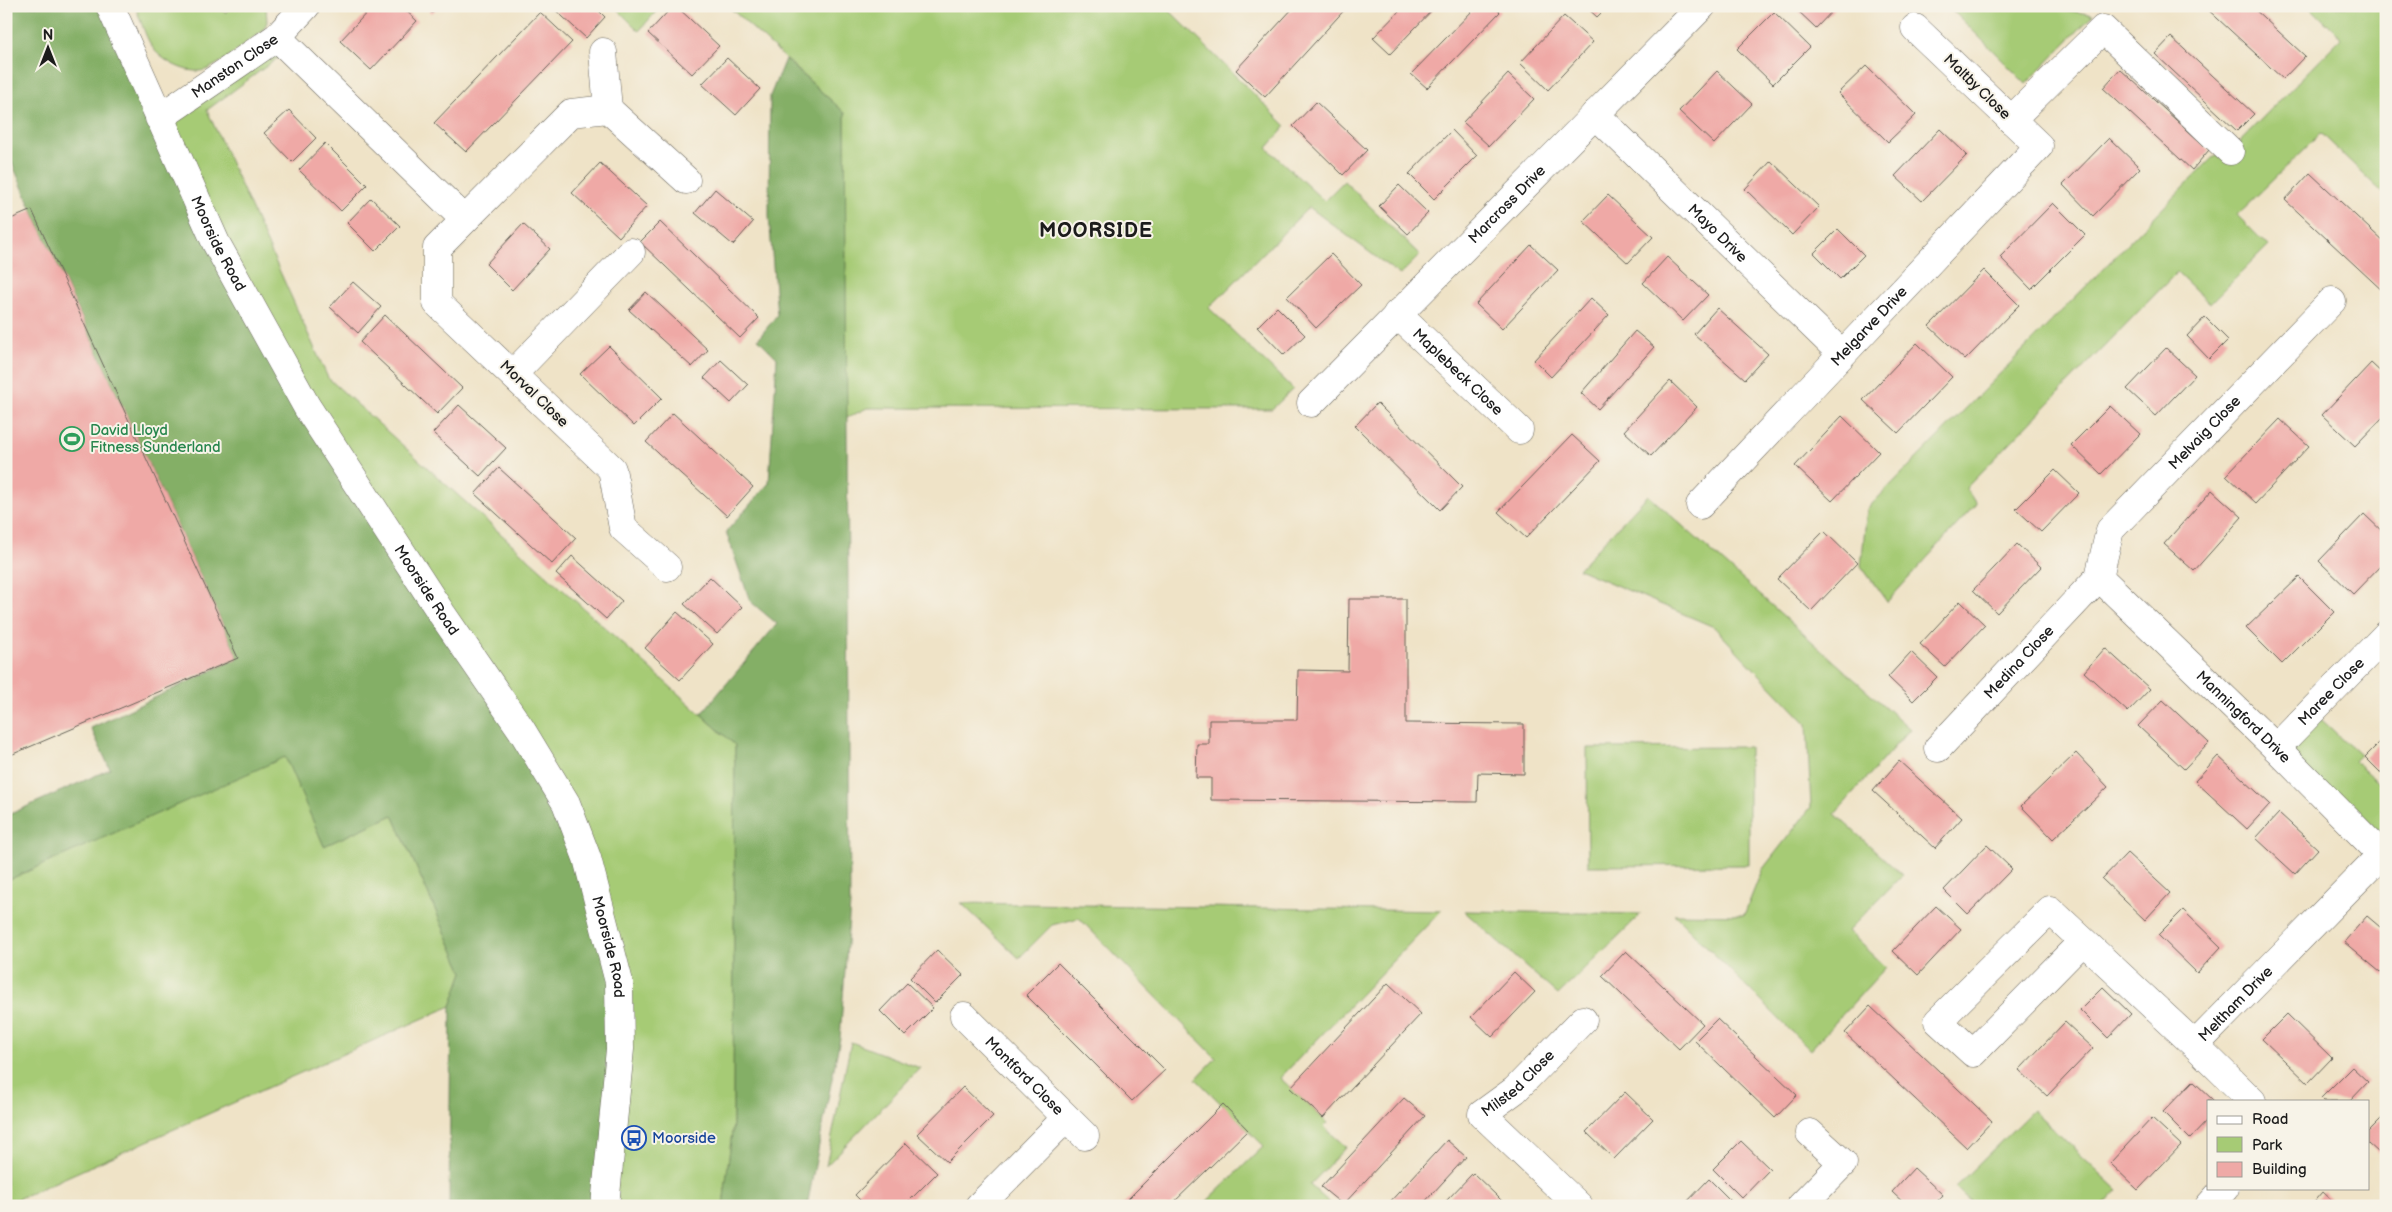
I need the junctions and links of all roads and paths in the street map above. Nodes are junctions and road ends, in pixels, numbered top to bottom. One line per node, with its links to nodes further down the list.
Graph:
1 (110, 6): 9 (street, Moorside Road)
2 (306, 6): 5 (street, Manston Close)
3 (1702, 6): 8 (street, Marcross Drive)
4 (1915, 28): 10 (street, Maltby Close)
5 (277, 37): 9 (street, Manston Close); 14 (street)
6 (603, 52): 7 (street)
7 (608, 109): 13 (street); 14 (street, Morval Close)
8 (1595, 114): 17 (street, Marcross Drive); 18 (street, Mayo Drive)
9 (159, 118): 36 (street, Moorside Road)
10 (2011, 120): 11 (street, Maltby Close); 12 (street)
11 (2039, 146): 18 (street, Melgarve Drive)
12 (2230, 151)
13 (686, 180)
14 (464, 219): 19 (street, Morval Close)
15 (631, 252): 19 (street)
16 (2332, 301): 24 (street, Melvaig Close)
17 (1397, 314): 20 (street, Marcross Drive); 21 (street, Maplebeck Close)
18 (1841, 354): 22 (street, Melgarve Drive)
19 (513, 374): 23 (street, Morval Close)
20 (1311, 403)
21 (1519, 430)
22 (1700, 505)
23 (667, 567)
24 (2099, 577): 26 (street, Medina Close); 27 (street, Manningford Drive)
25 (2386, 635): 27 (street, Maree Close)
26 (1938, 748)
27 (2276, 748): 28 (street, Manningford Drive)
28 (2383, 857): 32 (street, Meltham Drive)
29 (2083, 941): 29 (street, Meltham Drive); 32 (street, Meltham Drive)
30 (964, 1016): 37 (street, Montford Close)
31 (1583, 1020): 38 (street, Milsted Close)
32 (2195, 1045): 33 (street)
33 (2251, 1100)
34 (1810, 1133): 39 (street)
35 (2224, 1190): 40 (street)
36 (605, 1206)
37 (979, 1206)
38 (1579, 1206)
39 (1801, 1206)
40 (2209, 1206)

